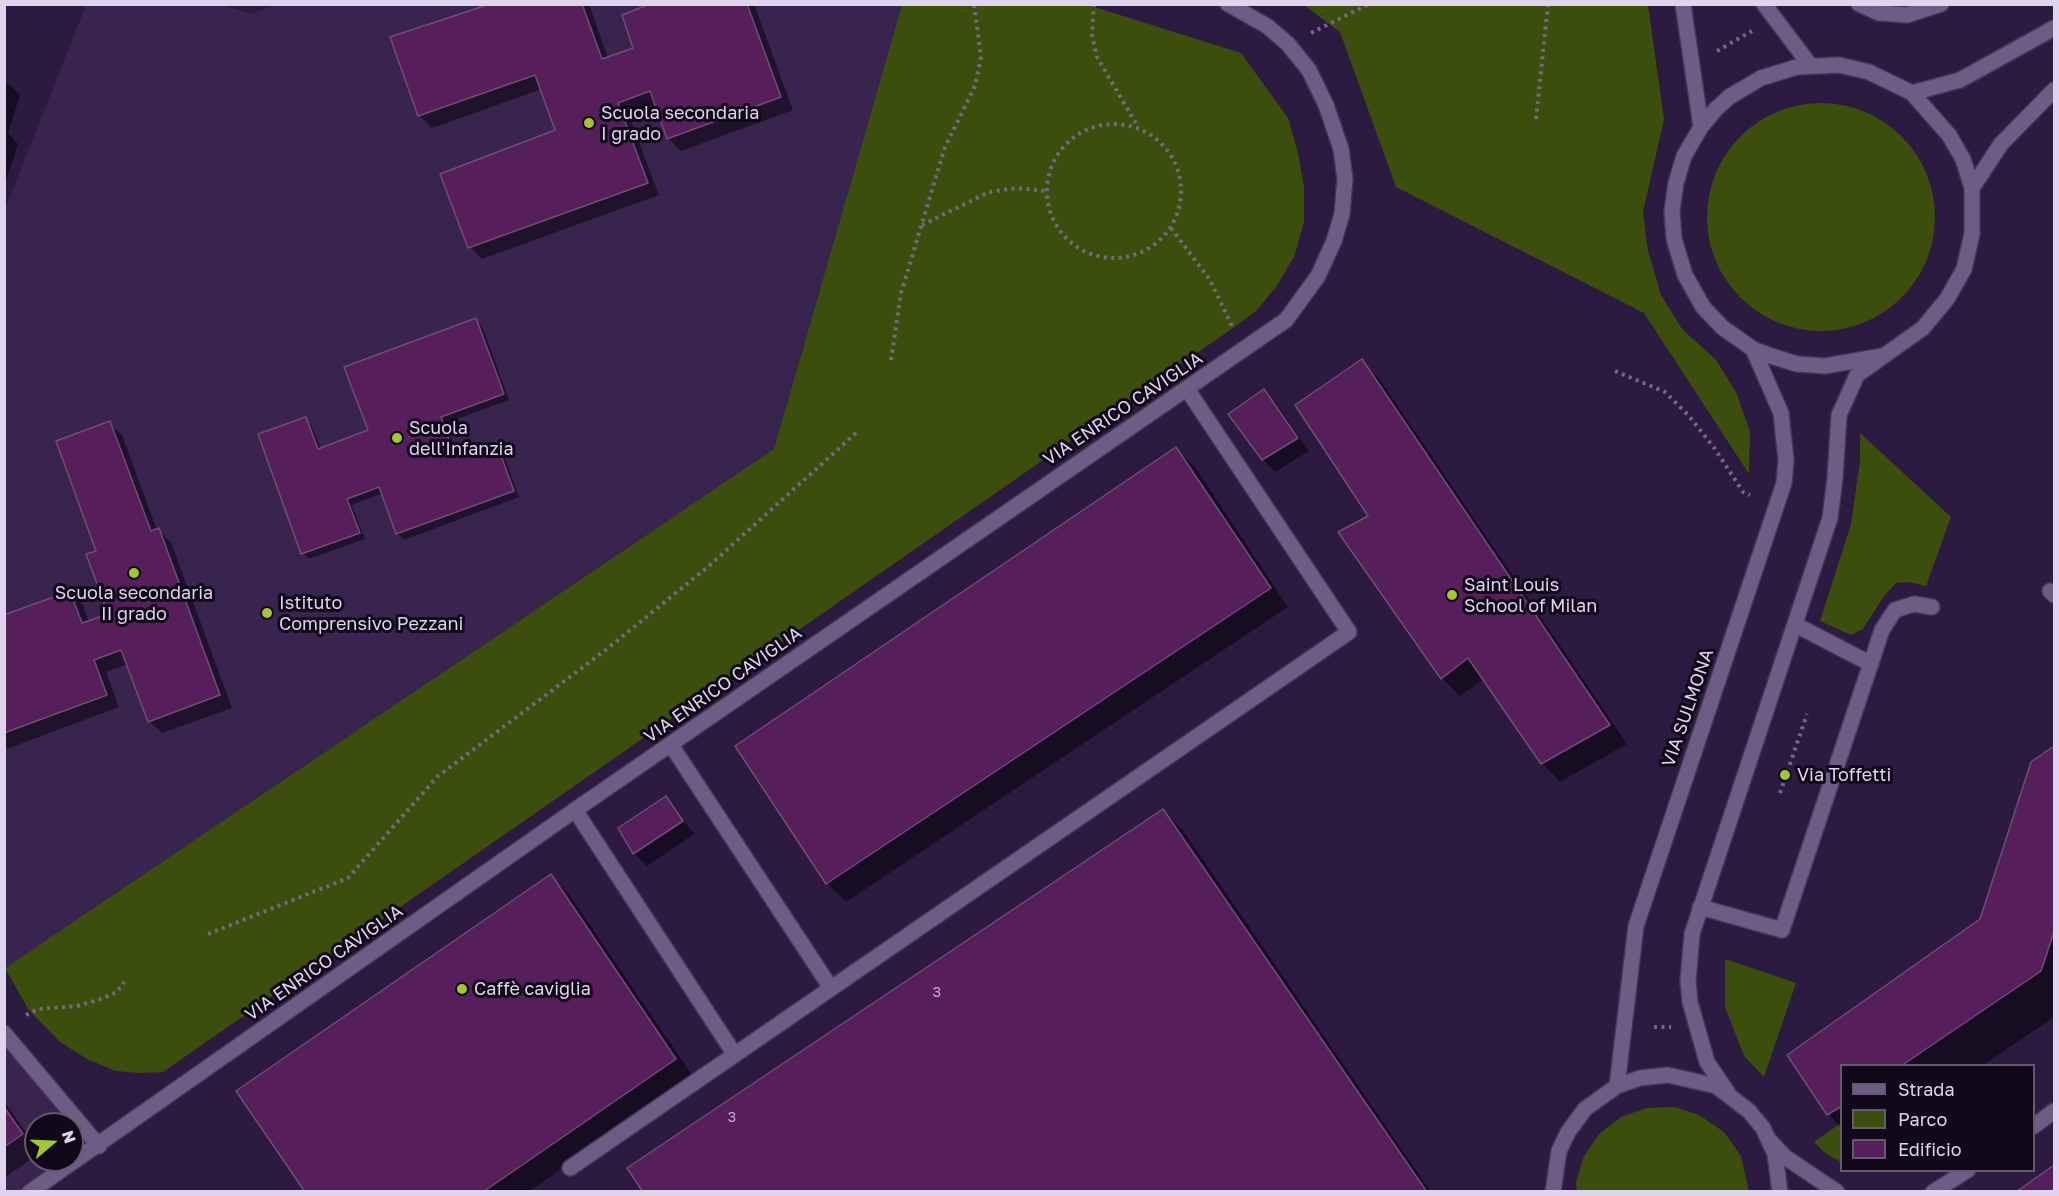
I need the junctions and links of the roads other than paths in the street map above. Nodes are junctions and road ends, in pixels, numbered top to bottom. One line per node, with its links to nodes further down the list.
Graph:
1 (1228, 4): 14 (street, VIA ENRICO CAVIGLIA)
2 (1683, 4): 10 (street)
3 (1764, 4): 7 (street)
4 (1859, 4): 5 (street)
5 (1941, 4)
6 (2055, 28): 9 (street)
7 (1810, 66): 9 (street); 10 (street)
8 (2055, 90): 11 (street)
9 (1912, 93): 11 (street)
10 (1701, 128): 12 (street)
11 (1972, 188): 13 (street)
12 (1753, 349): 13 (street); 24 (street, VIA SULMONA)
13 (1882, 356): 16 (street)
14 (1187, 389): 18 (street, VIA ENRICO CAVIGLIA); 21 (street)
15 (1932, 607): 17 (street)
16 (1796, 625): 17 (street); 20 (street)
17 (1871, 664): 20 (street)
18 (670, 745): 19 (street, VIA ENRICO CAVIGLIA); 21 (street)
19 (575, 810): 23 (street); 29 (street, VIA ENRICO CAVIGLIA)
20 (1700, 908): 25 (street)
21 (831, 988): 23 (street)
22 (4, 1033): 29 (street)
23 (735, 1055): 30 (street)
24 (1617, 1086): 25 (street); 33 (street)
25 (1728, 1093): 28 (street)
26 (2055, 1111): 27 (street)
27 (2035, 1125)
28 (1770, 1141): 34 (street); 35 (street)
29 (99, 1146): 32 (street, VIA ENRICO CAVIGLIA)
30 (570, 1168)
31 (1965, 1172): 36 (street)
32 (30, 1191)
33 (1552, 1191)
34 (1780, 1191)
35 (1837, 1191)
36 (1933, 1191)

